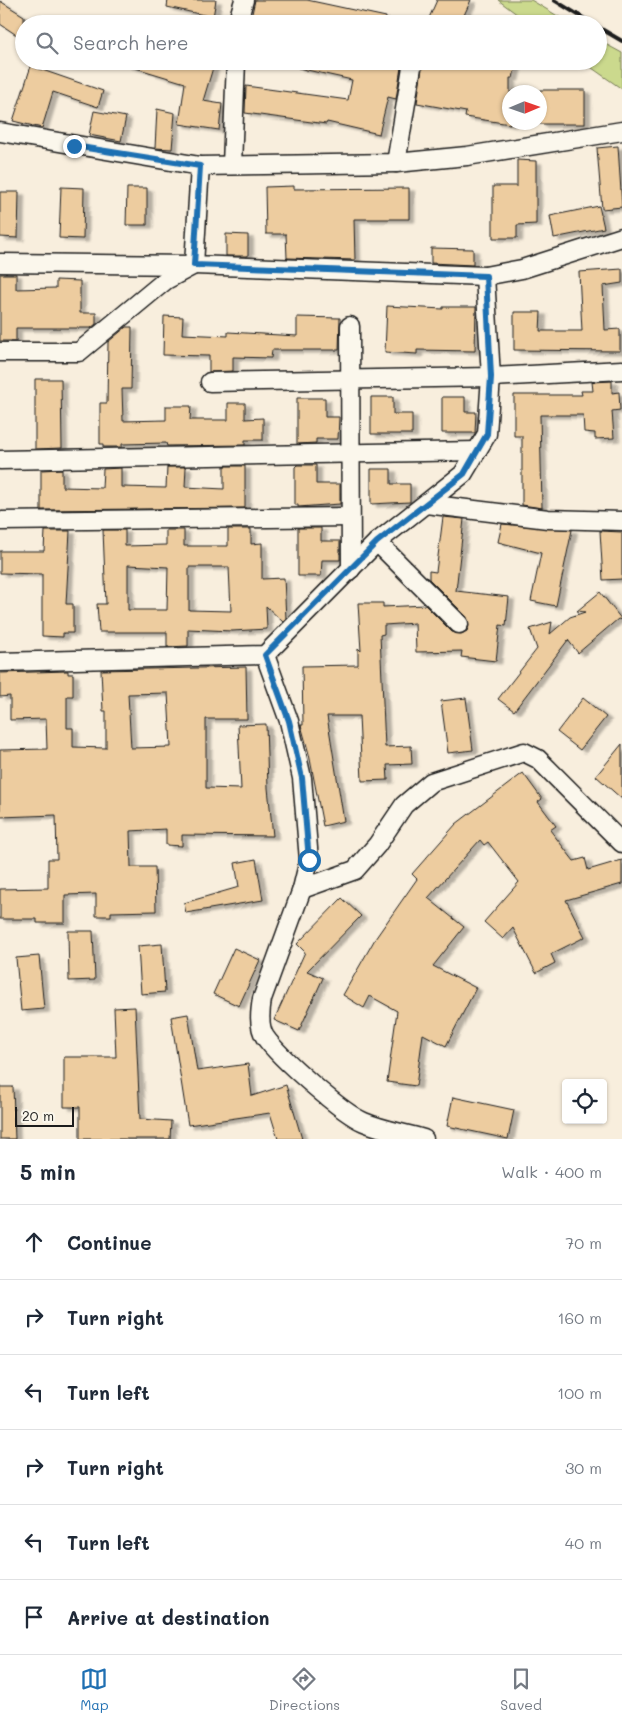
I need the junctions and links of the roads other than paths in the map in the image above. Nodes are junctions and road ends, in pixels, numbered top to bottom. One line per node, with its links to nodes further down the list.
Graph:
1 (244, 0): 2 (street)
2 (240, 15)
3 (236, 70): 8 (street)
4 (411, 70): 7 (street)
5 (622, 131): 7 (street)
6 (0, 132): 9 (street)
7 (396, 163): 8 (street)
8 (232, 165): 9 (street)
9 (200, 166): 12 (street)
10 (622, 237): 13 (street)
11 (0, 263): 12 (street)
12 (194, 265): 13 (street); 15 (street)
13 (486, 276): 17 (street)
14 (350, 326): 18 (street)
15 (0, 352)
16 (622, 370): 17 (street)
17 (491, 377): 18 (street); 20 (street)
18 (350, 378): 19 (street); 21 (street)
19 (210, 382)
20 (478, 451): 21 (street); 23 (street)
21 (350, 454): 22 (street); 24 (street)
22 (0, 460)
23 (426, 504): 26 (street); 27 (street)
24 (350, 518): 25 (street); 28 (street)
25 (0, 521)
26 (622, 521)
27 (377, 542): 28 (street); 29 (street)
28 (351, 569): 30 (street)
29 (458, 624)
30 (265, 655): 31 (street); 33 (street)
31 (0, 662)
32 (622, 843): 33 (street)
33 (302, 889): 34 (street)
34 (424, 1139)

